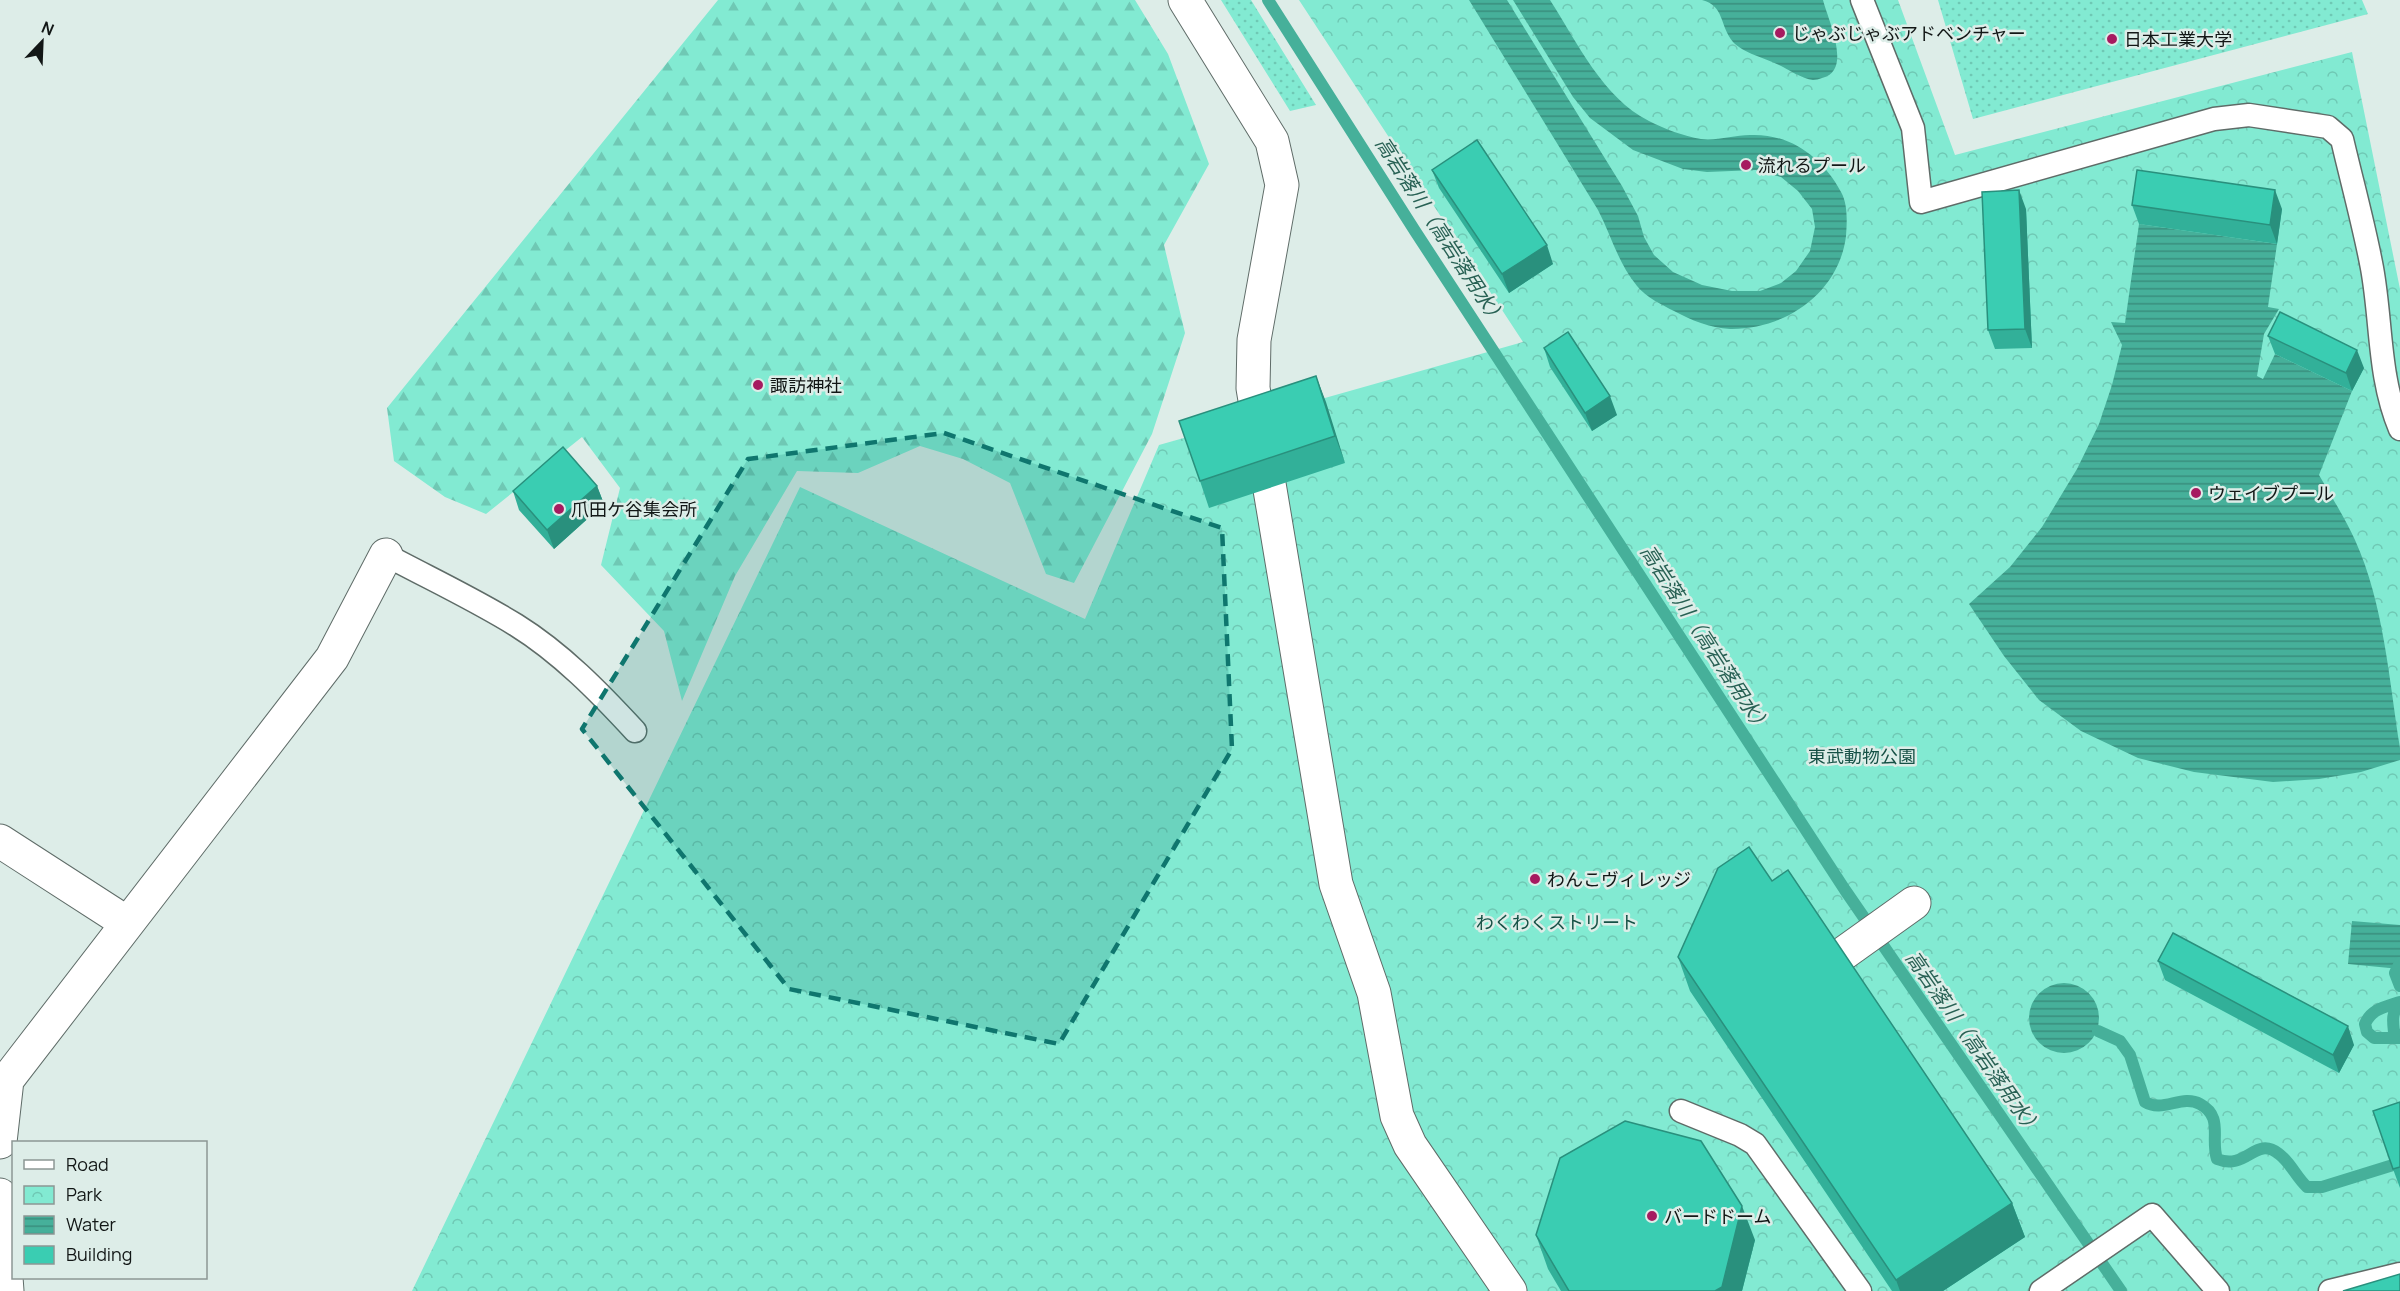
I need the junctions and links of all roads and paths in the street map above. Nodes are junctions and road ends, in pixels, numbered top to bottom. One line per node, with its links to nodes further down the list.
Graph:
1 (1185, 0): 16 (street)
2 (1862, 0): 3 (lane)
3 (2400, 429)
4 (386, 555): 5 (lane); 8 (street)
5 (635, 731)
6 (0, 841): 8 (street)
7 (1914, 903): 9 (street)
8 (127, 923): 11 (street)
9 (1836, 958)
10 (1681, 1111): 17 (lane)
11 (0, 1142)
12 (0, 1196): 14 (street)
13 (2400, 1274): 19 (lane)
14 (6, 1276)
15 (2050, 1285): 18 (lane)
16 (1510, 1291)
17 (1860, 1291)
18 (2218, 1291)
19 (2330, 1291)

